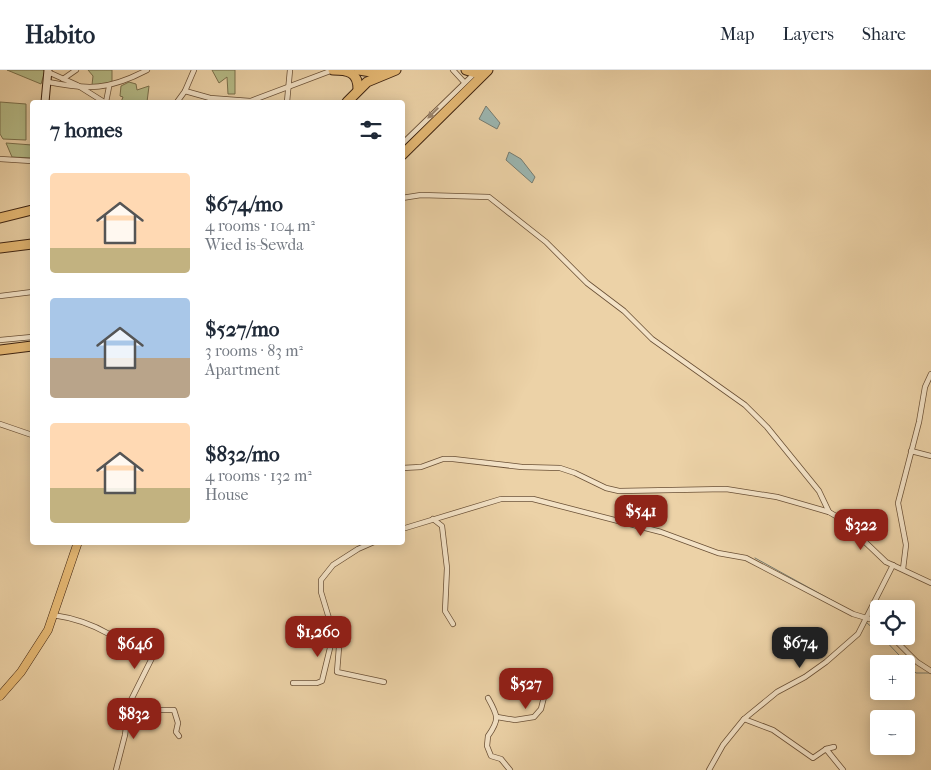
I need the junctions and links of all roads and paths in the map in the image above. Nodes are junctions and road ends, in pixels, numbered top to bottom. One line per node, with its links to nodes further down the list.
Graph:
1 (76, 70): 13 (street)
2 (147, 70): 17 (street)
3 (193, 70): 20 (street)
4 (290, 70): 16 (street)
5 (334, 70): 16 (street); 19 (highway)
6 (359, 70): 12 (highway)
7 (396, 70): 12 (highway)
8 (488, 70): 30 (highway)
9 (48, 71): 13 (street); 14 (street)
10 (454, 71): 15 (street)
11 (474, 71): 15 (street)
12 (383, 74): 19 (highway)
13 (63, 79): 18 (street)
14 (48, 82): 18 (street); 21 (street)
15 (464, 82): 29 (street, one-way to 29)
16 (289, 86): 26 (street); 27 (street)
17 (109, 87): 18 (street); 23 (street)
18 (81, 89): 22 (street)
19 (358, 89): 28 (highway)
20 (185, 91): 24 (street); 25 (street)
21 (46, 100)
22 (101, 100)
23 (106, 100)
24 (178, 100)
25 (230, 100)
26 (254, 100)
27 (286, 100)
28 (349, 100)
29 (405, 141)
30 (405, 152)
31 (0, 160): 32 (street)
32 (30, 160)
33 (405, 198): 50 (street)
34 (30, 209): 35 (highway)
35 (0, 218)
36 (30, 244): 37 (highway)
37 (0, 248)
38 (30, 292): 39 (street)
39 (0, 296)
40 (30, 337): 41 (street)
41 (0, 340)
42 (30, 346): 43 (highway)
43 (0, 350)
44 (931, 374): 47 (street)
45 (0, 424): 46 (street)
46 (30, 434)
47 (911, 452): 48 (street); 56 (street)
48 (931, 456)
49 (405, 468): 50 (street)
50 (829, 512): 55 (street)
51 (433, 519): 52 (street); 59 (street); 61 (street)
52 (405, 528)
53 (77, 545): 58 (main road)
54 (367, 545): 62 (street)
55 (893, 565): 56 (street); 59 (street)
56 (903, 569): 57 (street)
57 (931, 583)
58 (53, 615): 68 (main road); 70 (street)
59 (866, 617): 60 (street); 72 (street)
60 (870, 619)
61 (453, 624)
62 (340, 632): 65 (street); 66 (street)
63 (900, 645): 64 (street)
64 (931, 671)
65 (384, 682)
66 (293, 683)
67 (546, 689): 71 (street)
68 (0, 696)
69 (488, 698): 71 (street)
70 (128, 704): 73 (street); 76 (street)
71 (497, 718): 77 (street)
72 (744, 719): 75 (street); 78 (street)
73 (179, 736)
74 (834, 747): 75 (street)
75 (826, 749): 79 (street)
76 (116, 770)
77 (510, 770)
78 (709, 770)
79 (843, 770)

